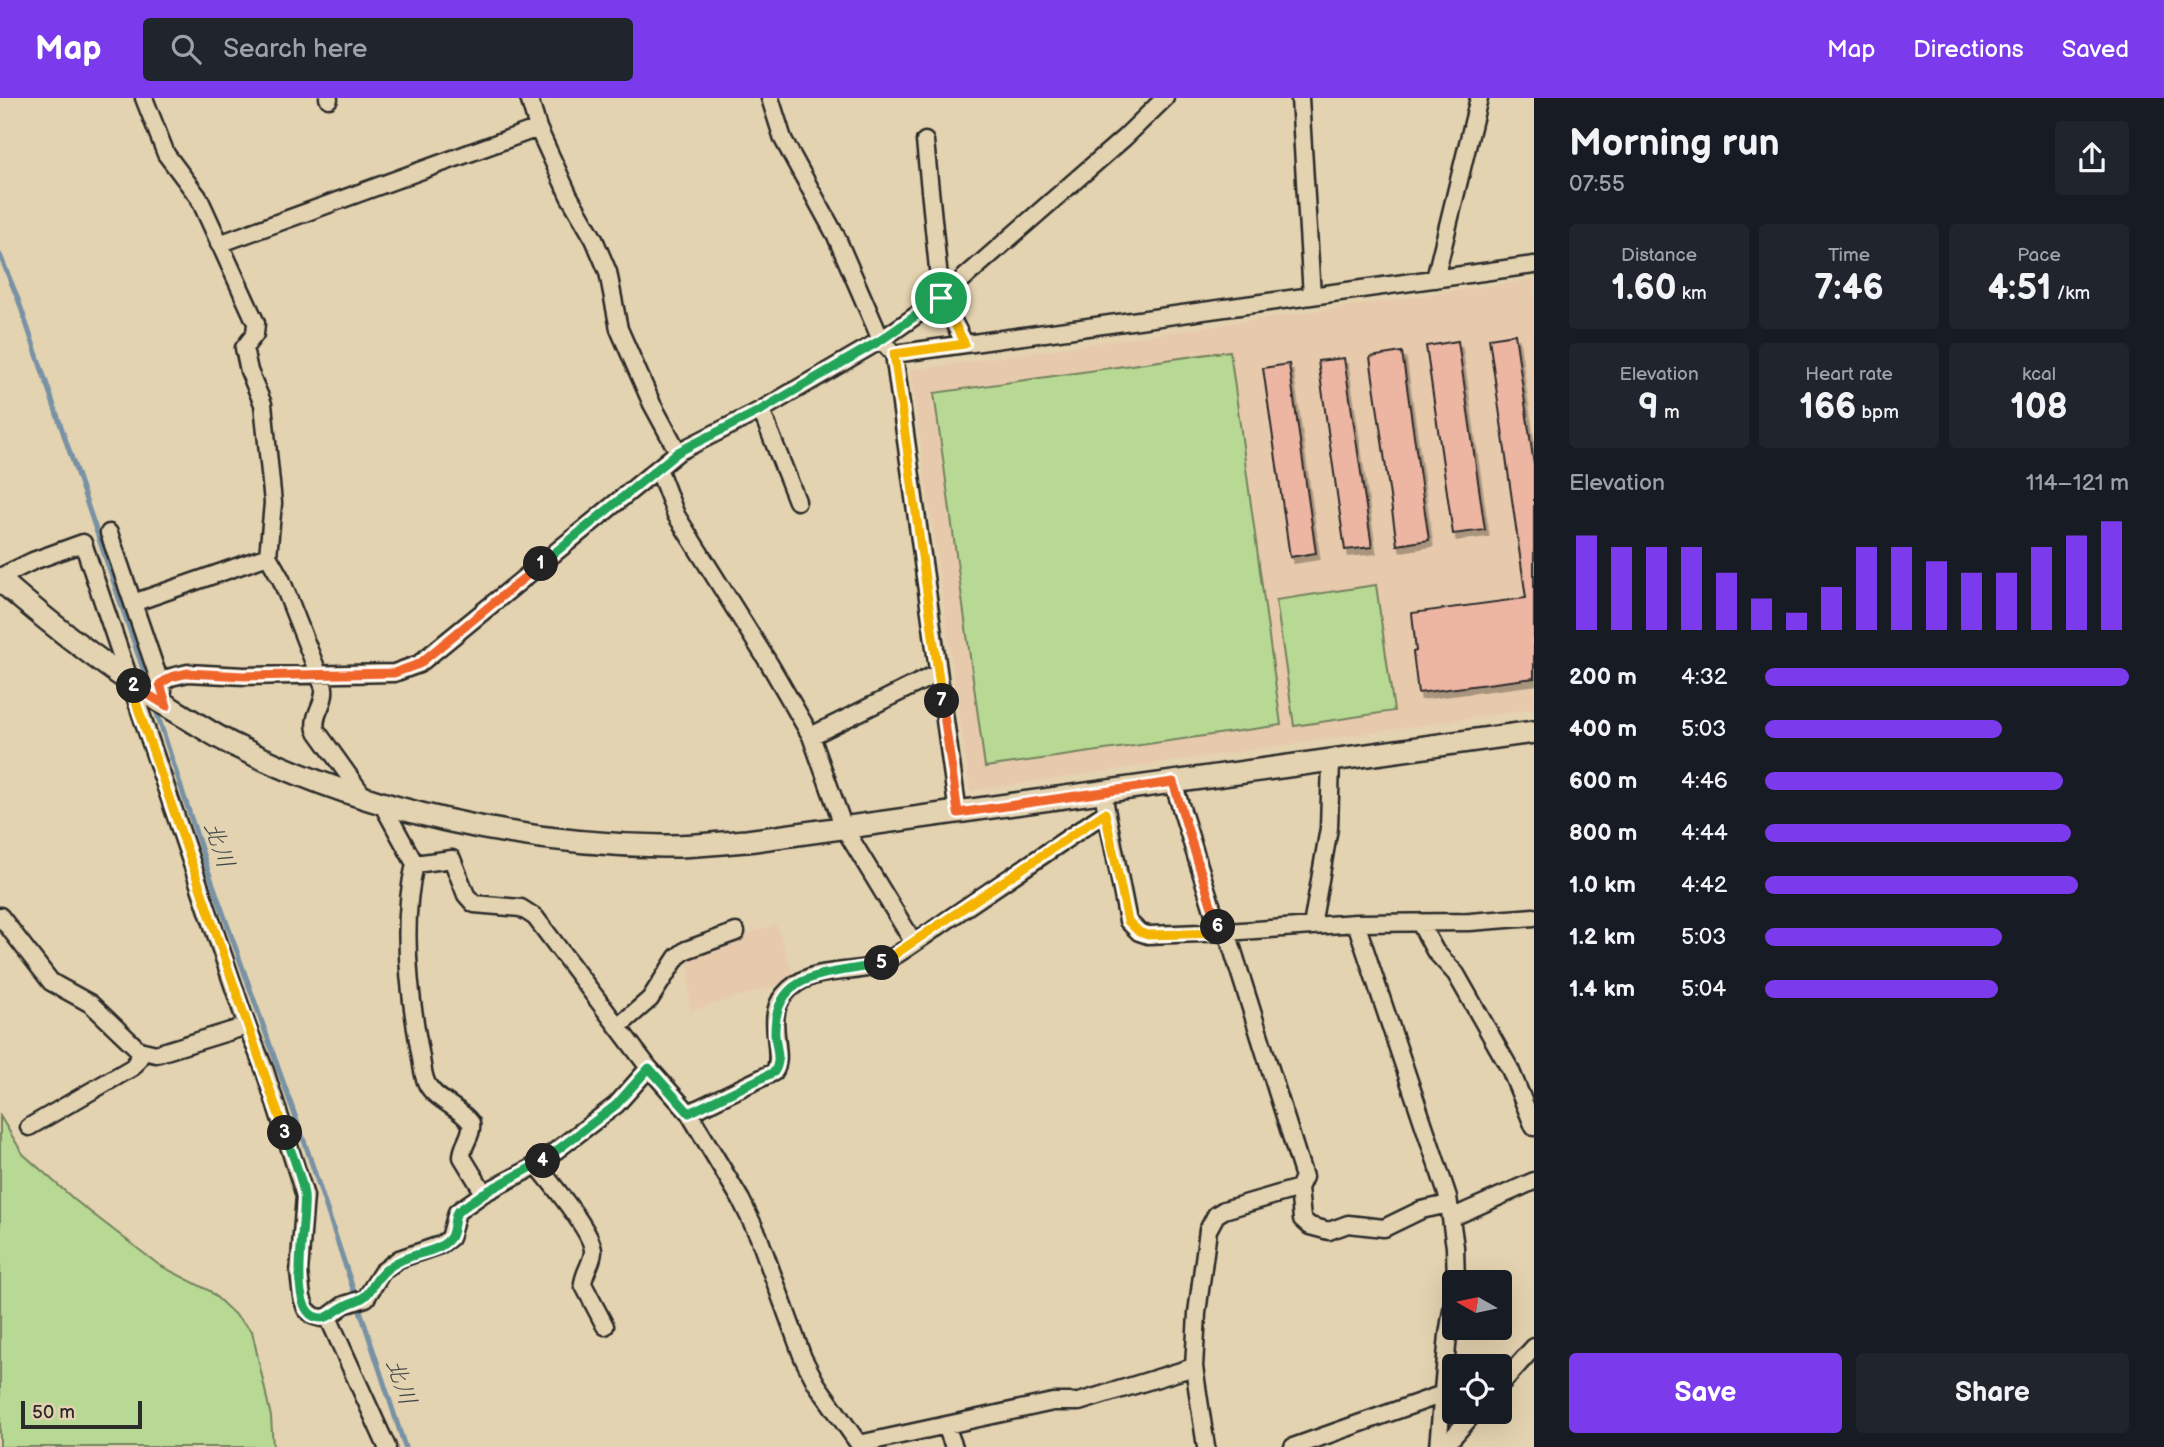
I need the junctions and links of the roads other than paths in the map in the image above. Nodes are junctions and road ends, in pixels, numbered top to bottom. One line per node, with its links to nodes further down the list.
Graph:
1 (144, 98): 9 (street)
2 (529, 98): 7 (street)
3 (770, 98): 14 (street)
4 (1164, 98): 13 (street)
5 (1300, 98): 12 (street)
6 (1479, 98): 11 (street)
7 (538, 128): 9 (street); 18 (street)
8 (925, 141): 13 (street)
9 (219, 244): 22 (street)
10 (1534, 265): 11 (street)
11 (1435, 279): 12 (street)
12 (1312, 296): 15 (street)
13 (941, 298): 14 (street); 15 (street)
14 (881, 340): 16 (street); 17 (street)
15 (965, 344): 16 (street)
16 (894, 354): 25 (street)
17 (761, 410): 18 (street); 20 (street)
18 (678, 452): 19 (street)
19 (658, 468): 26 (street); 30 (street)
20 (797, 501)
21 (109, 533): 24 (street)
22 (268, 556): 24 (street); 26 (street)
23 (0, 579): 27 (street); 27 (street)
24 (133, 603): 28 (street)
25 (938, 673): 30 (street); 35 (street)
26 (319, 676): 28 (street); 34 (street)
27 (132, 685): 28 (street); 47 (street)
28 (162, 697): 34 (street)
29 (1534, 732): 31 (street)
30 (811, 736): 37 (street)
31 (1331, 761): 32 (street); 43 (street)
32 (1173, 782): 33 (street); 45 (street)
33 (1104, 791): 35 (street); 36 (street)
34 (372, 799): 37 (street); 38 (street)
35 (958, 813): 37 (street)
36 (1105, 813): 45 (street); 46 (street)
37 (844, 828): 46 (street)
38 (415, 864): 48 (street); 57 (street)
39 (0, 916): 49 (street)
40 (1534, 916): 42 (street)
41 (1356, 923): 42 (street); 43 (street); 58 (street)
42 (1420, 923): 53 (street)
43 (1312, 926): 45 (street)
44 (736, 932): 48 (street)
45 (1224, 933): 56 (street)
46 (914, 943): 51 (street)
47 (247, 1026): 49 (street); 60 (street)
48 (619, 1026): 50 (street)
49 (144, 1052): 52 (street)
50 (649, 1068): 51 (street); 54 (street)
51 (689, 1113): 69 (street)
52 (29, 1127)
53 (1534, 1127)
54 (537, 1165): 57 (street); 61 (street)
55 (1534, 1181): 58 (street)
56 (1299, 1188): 58 (street); 63 (street)
57 (484, 1193): 60 (street)
58 (1450, 1211): 59 (street)
59 (1456, 1270)
60 (328, 1317): 70 (street)
61 (605, 1326)
62 (1534, 1347): 64 (street)
63 (1194, 1367): 68 (street); 72 (street)
64 (1512, 1369)
65 (1442, 1394): 73 (street)
66 (1442, 1424): 74 (street)
67 (1464, 1424): 75 (street)
68 (946, 1426): 69 (street); 71 (street)
69 (860, 1446)
70 (387, 1447)
71 (954, 1447)
72 (1206, 1447)
73 (1293, 1447)
74 (1438, 1447)
75 (1444, 1447)

